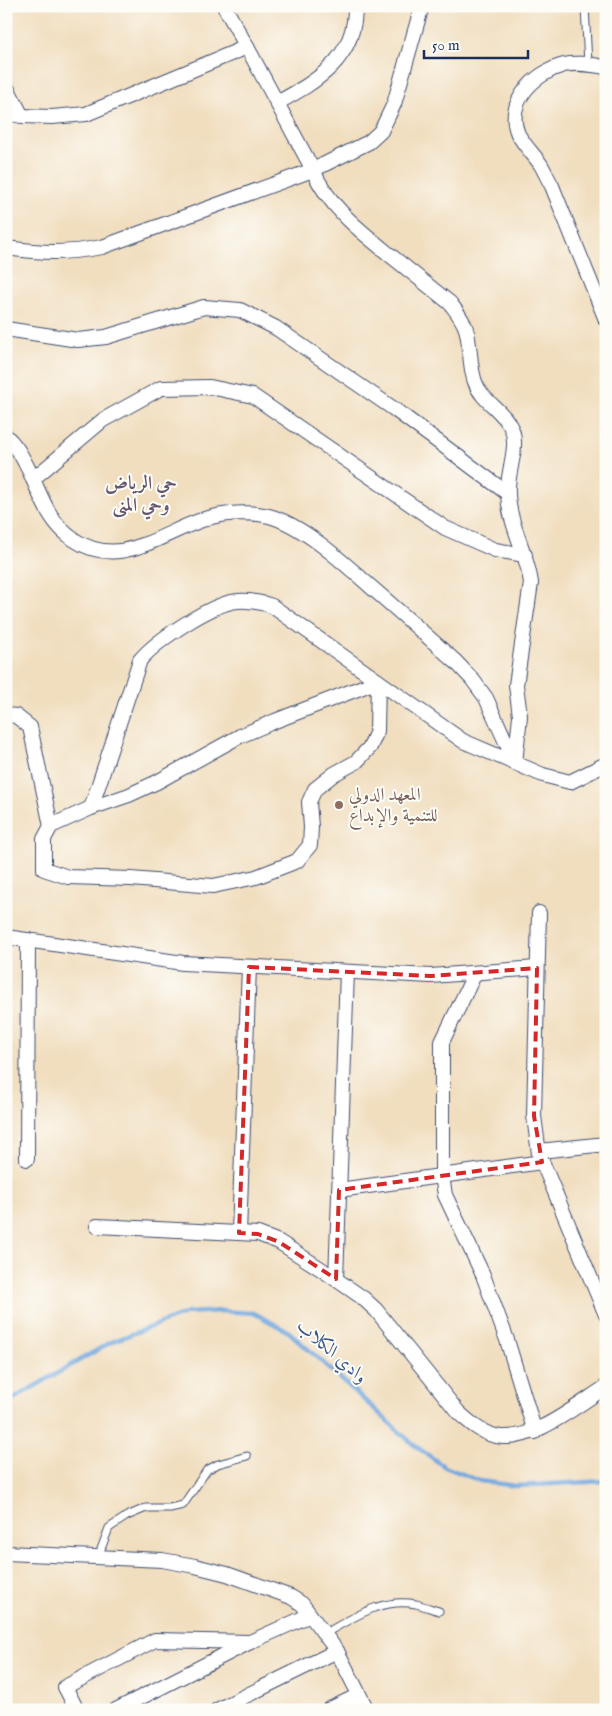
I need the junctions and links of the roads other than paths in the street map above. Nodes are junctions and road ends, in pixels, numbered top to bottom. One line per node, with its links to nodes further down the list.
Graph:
1 (224, 6): 5 (street)
2 (355, 6): 9 (street)
3 (422, 6): 12 (street)
4 (585, 6): 6 (lane)
5 (247, 47): 9 (street); 11 (street)
6 (588, 64): 7 (street); 14 (street)
7 (606, 68)
8 (6, 86): 11 (street)
9 (277, 103): 12 (street)
10 (6, 113): 11 (street)
11 (22, 116)
12 (313, 170): 13 (street); 18 (street)
13 (6, 248)
14 (606, 320)
15 (6, 328): 18 (street)
16 (6, 436): 17 (street)
17 (32, 479): 19 (street); 22 (street)
18 (507, 493): 19 (street)
19 (525, 555): 22 (street)
20 (378, 681): 22 (street); 24 (street); 24 (street); 25 (street)
21 (6, 715): 25 (street)
22 (515, 763): 23 (street)
23 (606, 764)
24 (91, 808): 25 (street)
25 (51, 826)
26 (539, 912): 30 (street)
27 (6, 937): 28 (street)
28 (28, 940): 29 (street); 35 (street)
29 (249, 967): 31 (street); 39 (street)
30 (537, 968): 32 (street); 34 (street)
31 (347, 972): 32 (street); 37 (street)
32 (475, 973): 36 (street)
33 (606, 1144): 34 (street)
34 (540, 1156): 36 (street); 41 (street)
35 (28, 1159)
36 (442, 1176): 37 (street); 43 (street)
37 (339, 1190): 40 (street)
38 (97, 1226): 39 (street)
39 (239, 1233): 40 (street)
40 (336, 1279): 43 (street)
41 (606, 1315)
42 (606, 1387): 43 (street)
43 (535, 1432)
44 (247, 1456): 46 (lane)
45 (6, 1553): 46 (street)
46 (98, 1557): 48 (street)
47 (439, 1612): 49 (lane)
48 (310, 1615): 49 (street); 50 (street)
49 (324, 1634): 51 (street)
50 (250, 1642): 54 (street); 55 (street)
51 (337, 1651): 52 (street); 53 (street)
52 (359, 1695): 56 (street); 57 (street)
53 (222, 1709)
54 (77, 1710)
55 (116, 1710)
56 (328, 1710)
57 (366, 1710)

